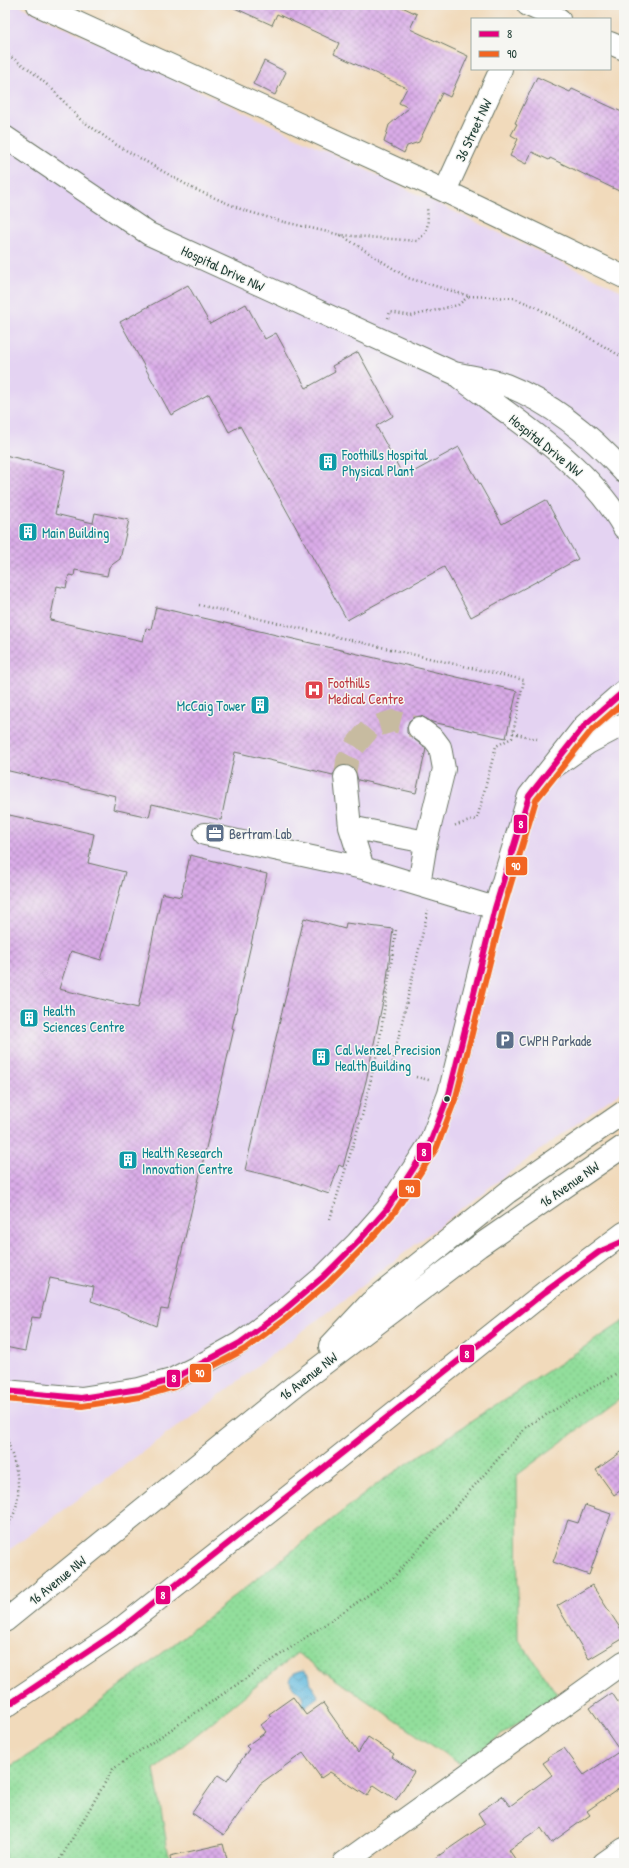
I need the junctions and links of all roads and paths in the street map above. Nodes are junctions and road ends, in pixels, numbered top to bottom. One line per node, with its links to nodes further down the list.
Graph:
1 (38, 5): 9 (main road)
2 (528, 9): 3 (main road)
3 (556, 18)
4 (611, 43): 5 (main road)
5 (624, 49)
6 (5, 54): 10 (path)
7 (501, 70): 9 (main road, 36 Street NW)
8 (5, 137): 15 (main road, Hospital Drive NW)
9 (445, 191): 10 (path); 11 (main road)
10 (341, 235): 12 (path)
11 (624, 277)
12 (469, 296): 13 (path); 14 (path)
13 (387, 319)
14 (624, 358)
15 (454, 373): 16 (main road, Hospital Drive NW); 17 (main road, Hospital Drive NW)
16 (624, 472)
17 (624, 528)
18 (199, 605): 22 (path)
19 (624, 691): 24 (main road)
20 (624, 724): 24 (main road)
21 (419, 728): 29 (main road)
22 (513, 733): 23 (path); 27 (path)
23 (537, 739)
24 (551, 768): 33 (main road)
25 (345, 778): 26 (main road)
26 (350, 827): 29 (main road); 30 (main road)
27 (451, 827)
28 (205, 834): 30 (main road)
29 (426, 842): 31 (main road)
30 (363, 868): 31 (main road)
31 (419, 885): 33 (main road)
32 (429, 905): 37 (path)
33 (496, 908): 49 (main road)
34 (396, 930): 36 (path)
35 (370, 1065): 36 (path)
36 (374, 1066): 37 (path); 43 (path)
37 (391, 1070): 38 (path)
38 (395, 1071)
39 (432, 1073): 40 (path)
40 (416, 1077)
41 (624, 1112): 48 (main road)
42 (624, 1146): 48 (main road, 16 Avenue NW)
43 (330, 1218)
44 (624, 1234): 46 (main road)
45 (624, 1241): 46 (main road)
46 (599, 1252): 54 (main road)
47 (624, 1369): 56 (path)
48 (292, 1388): 52 (main road, 16 Avenue NW)
49 (5, 1391)
50 (5, 1431): 51 (path)
51 (5, 1530)
52 (5, 1621)
53 (624, 1662): 57 (main road)
54 (5, 1707)
55 (624, 1849): 58 (main road)
56 (58, 1863)
57 (344, 1863)
58 (604, 1863)

